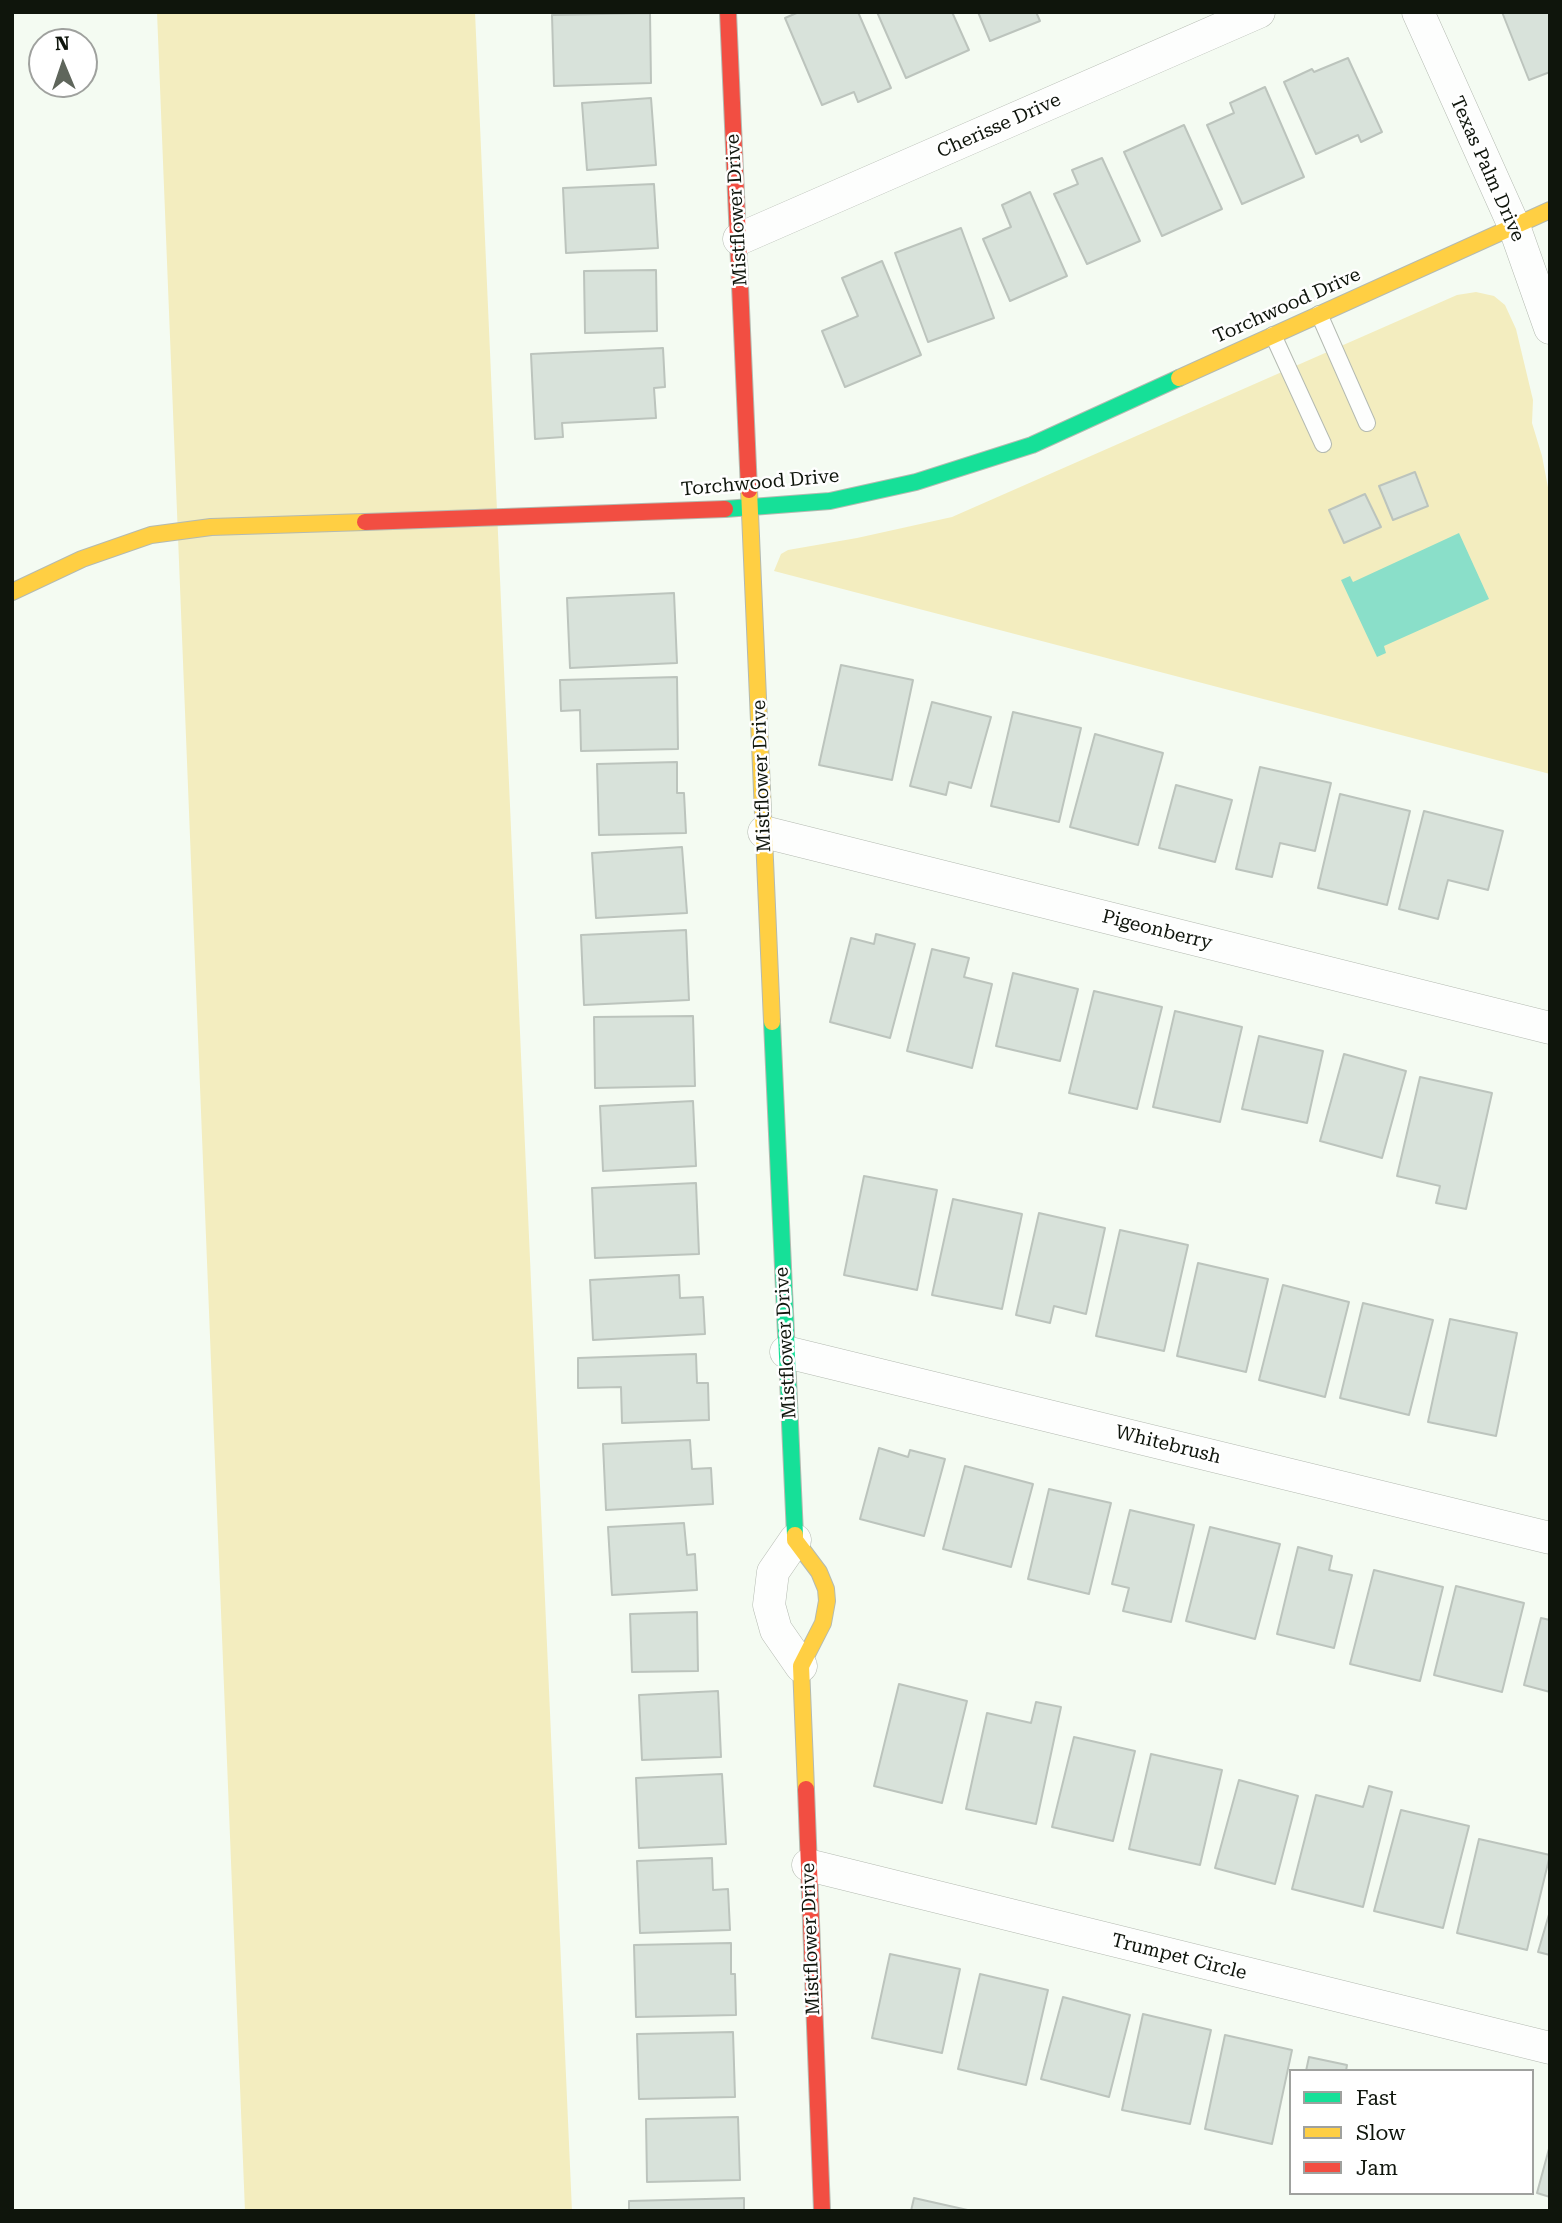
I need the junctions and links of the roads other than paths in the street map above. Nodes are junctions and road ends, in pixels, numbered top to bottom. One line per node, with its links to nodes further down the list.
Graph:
1 (728, 12): 6 (street, Mistflower Drive)
2 (1259, 12): 6 (street, Cherisse Drive)
3 (1418, 12): 5 (street, Texas Palm Drive)
4 (1550, 210): 5 (street, Torchwood Drive)
5 (1514, 226): 7 (street, Torchwood Drive); 8 (street, Texas Palm Drive)
6 (739, 239): 12 (street, Mistflower Drive)
7 (1319, 314): 9 (street, Torchwood Drive); 10 (lane)
8 (1550, 328)
9 (1273, 335): 11 (lane); 12 (street, Torchwood Drive)
10 (1367, 423)
11 (1323, 444)
12 (751, 508): 13 (street, Torchwood Drive); 14 (street, Mistflower Drive)
13 (12, 592)
14 (764, 832): 15 (street, Pigeonberry); 16 (street, Mistflower Drive)
15 (1550, 1028)
16 (786, 1352): 17 (street, Whitebrush); 18 (street, Mistflower Drive)
17 (1550, 1538)
18 (795, 1541): 19 (street, Mistflower Drive); 19 (street)
19 (802, 1666): 20 (street, Mistflower Drive)
20 (808, 1865): 21 (street, Trumpet Circle); 22 (street, Mistflower Drive)
21 (1550, 2048)
22 (822, 2211)

